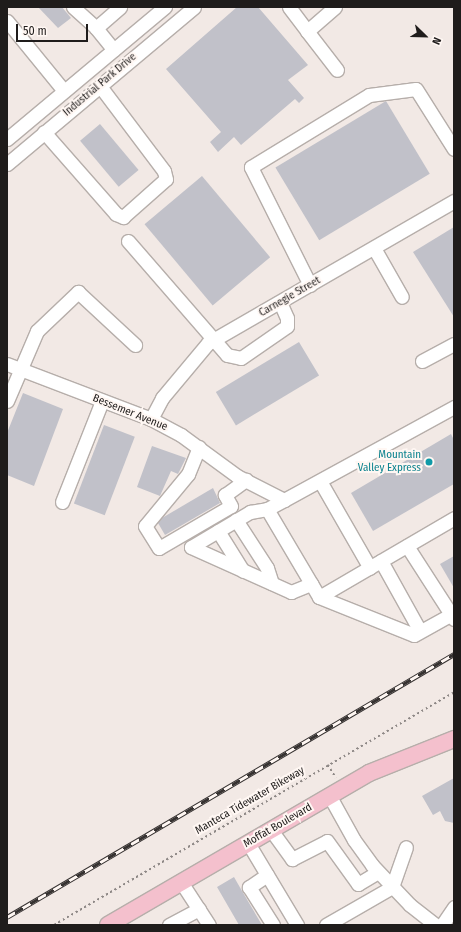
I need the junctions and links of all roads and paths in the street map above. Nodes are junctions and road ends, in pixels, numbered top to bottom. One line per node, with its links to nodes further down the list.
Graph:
1 (73, 7): 8 (street)
2 (120, 7): 8 (street)
3 (194, 7): 12 (street, Industrial Park Drive)
4 (289, 7): 9 (street)
5 (335, 7): 9 (street)
6 (158, 9): 10 (street, Industrial Park Drive)
7 (7, 22): 13 (street)
8 (96, 28): 10 (street)
9 (308, 31): 11 (street)
10 (114, 50): 13 (street, Industrial Park Drive)
11 (337, 70)
12 (100, 86): 14 (street, Industrial Park Drive); 14 (street)
13 (64, 91): 15 (street, Industrial Park Drive)
14 (44, 132): 17 (street, Industrial Park Drive)
15 (7, 139)
16 (454, 149): 21 (street)
17 (7, 164)
18 (454, 201): 20 (street, Carnegie Street)
19 (128, 241): 24 (street)
20 (374, 248): 21 (street, Carnegie Street); 22 (street)
21 (310, 285): 23 (street, Carnegie Street)
22 (402, 297)
23 (280, 302): 24 (street, Carnegie Street); 24 (street)
24 (213, 340): 33 (street, Carnegie Street)
25 (454, 344): 27 (street)
26 (135, 345): 29 (street)
27 (422, 361)
28 (7, 364): 29 (street, Bessemer Avenue)
29 (20, 370): 30 (street); 31 (street, Bessemer Avenue)
30 (7, 401)
31 (102, 401): 33 (street, Bessemer Avenue); 38 (street)
32 (454, 407): 36 (street)
33 (151, 419): 34 (street, Bessemer Avenue)
34 (199, 447): 35 (street, Bessemer Avenue); 35 (street)
35 (246, 480): 37 (street, Bessemer Avenue)
36 (320, 481): 37 (street); 45 (street)
37 (284, 500): 39 (street)
38 (62, 502)
39 (267, 509): 41 (street); 48 (street)
40 (454, 518): 43 (street)
41 (236, 520): 42 (street); 47 (street)
42 (218, 531): 46 (street); 46 (street)
43 (407, 546): 44 (street); 50 (street)
44 (382, 561): 45 (street); 51 (street)
45 (370, 568): 49 (street)
46 (243, 571): 47 (street)
47 (272, 583): 48 (street)
48 (311, 584): 49 (street)
49 (319, 597): 51 (street)
50 (452, 617): 51 (street)
51 (420, 631)
52 (454, 692): 54 (path, Manteca Tidewater Bikeway)
53 (454, 739): 55 (main road, Moffat Boulevard)
54 (328, 765): 55 (path); 66 (path, Manteca Tidewater Bikeway)
55 (336, 792): 56 (main road, Moffat Boulevard); 59 (street)
56 (271, 830): 57 (main road, Moffat Boulevard); 59 (street)
57 (248, 843): 60 (street); 61 (main road, Moffat Boulevard)
58 (406, 847): 62 (street)
59 (378, 872): 62 (street)
60 (267, 875): 70 (street); 71 (street)
61 (181, 882): 64 (street); 67 (main road, Moffat Boulevard)
62 (392, 888): 65 (street); 72 (street)
63 (454, 907): 65 (street)
64 (199, 909): 68 (street); 69 (street)
65 (435, 924)
66 (54, 925)
67 (108, 925)
68 (169, 925)
69 (209, 925)
70 (273, 925)
71 (297, 925)
72 (326, 925)

